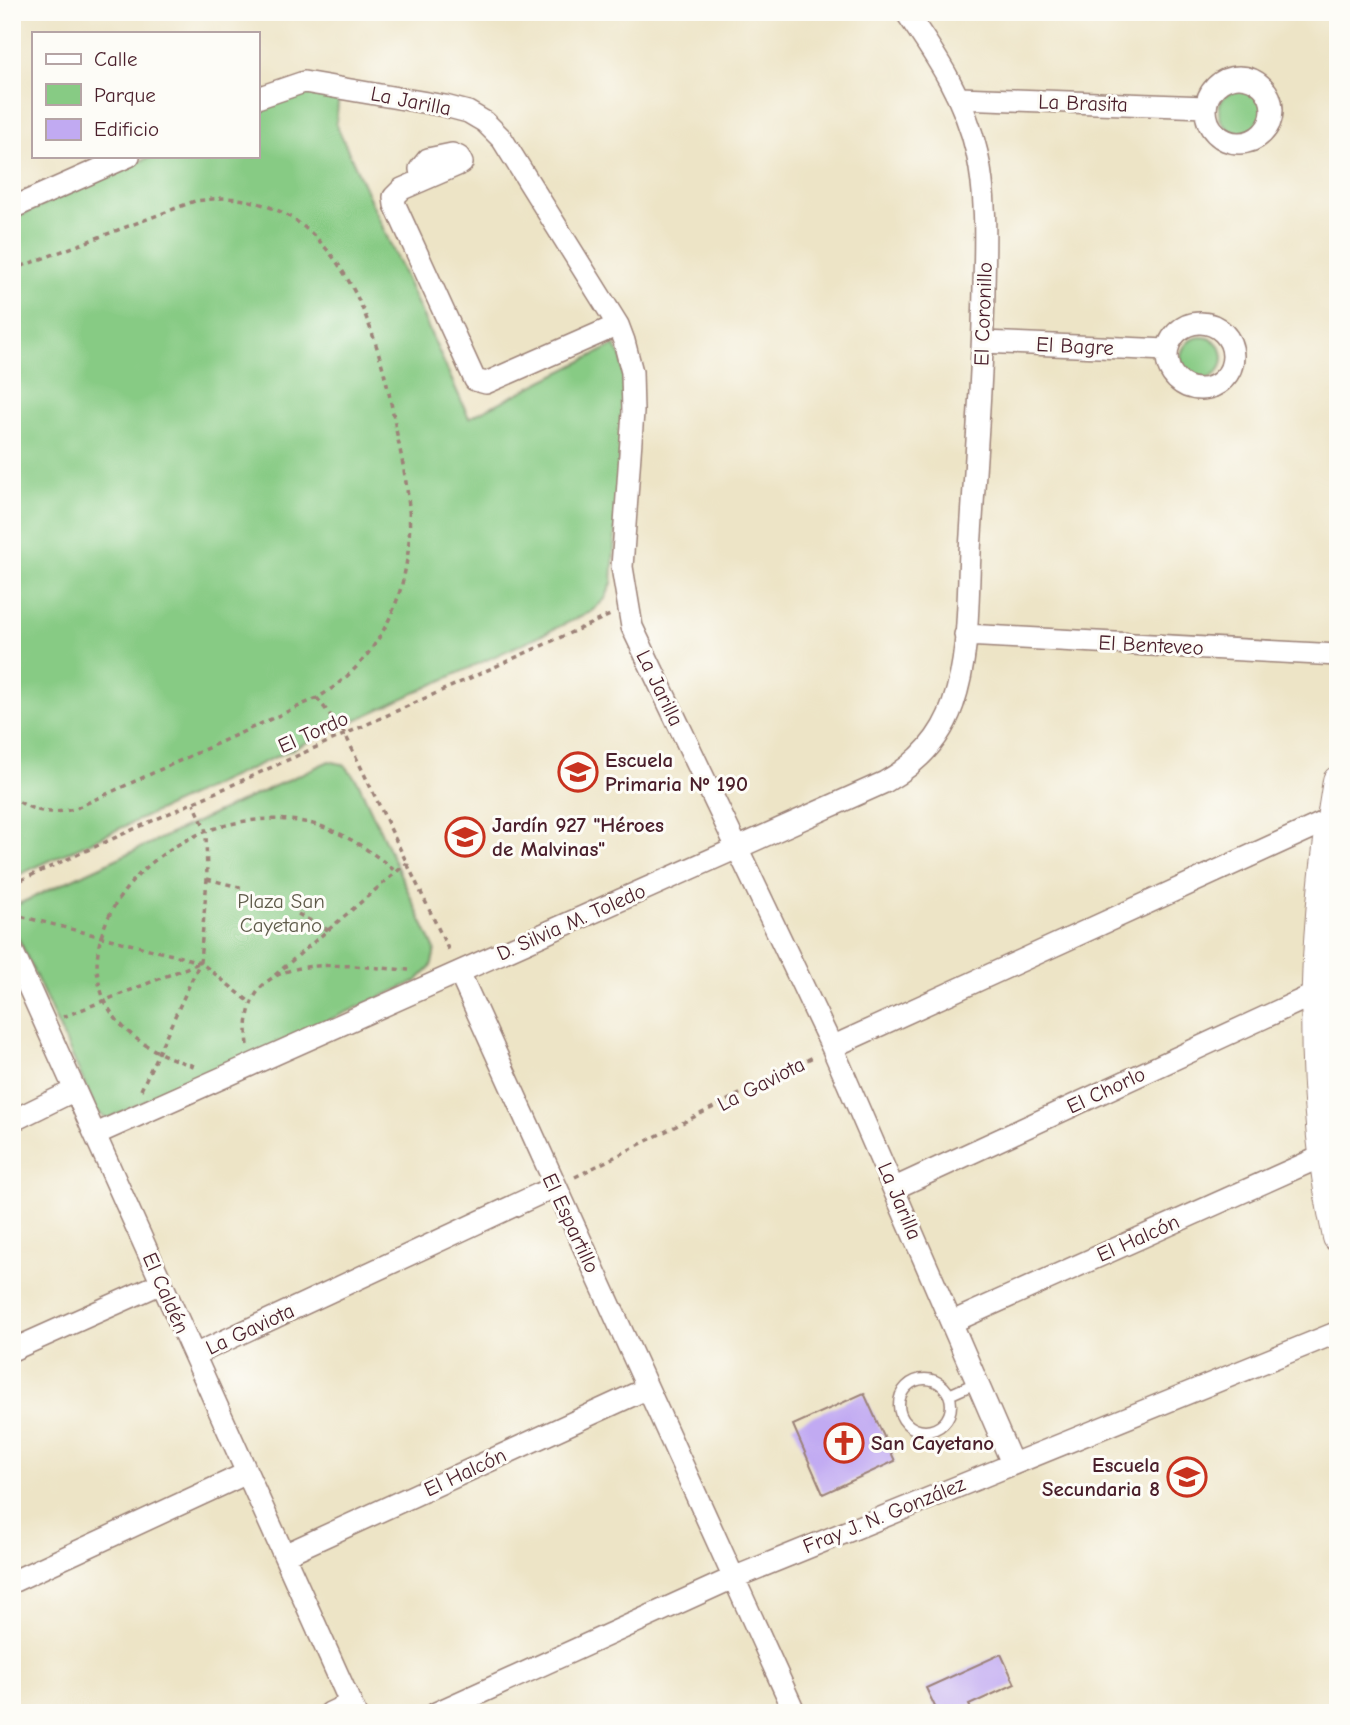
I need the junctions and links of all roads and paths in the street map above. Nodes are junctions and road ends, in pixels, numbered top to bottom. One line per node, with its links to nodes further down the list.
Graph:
1 (906, 12): 3 (street, El Coronillo)
2 (259, 97): 9 (street, La Jarilla)
3 (960, 98): 4 (street, La Brasita); 10 (street, El Coronillo)
4 (1206, 107)
5 (124, 158): 7 (street)
6 (422, 180): 9 (street)
7 (12, 208)
8 (12, 270): 15 (path)
9 (618, 325): 12 (street, La Jarilla)
10 (983, 342): 11 (street, El Bagre); 13 (street, El Coronillo)
11 (1167, 350)
12 (627, 608): 16 (path, El Tordo); 22 (street, La Jarilla)
13 (965, 635): 14 (street, El Benteveo); 22 (street, D. Silvia M. Toledo)
14 (1338, 655)
15 (317, 698): 16 (path); 18 (path)
16 (345, 734): 19 (path, El Tordo); 23 (path)
17 (1338, 781): 20 (main road)
18 (12, 797)
19 (194, 803): 21 (path); 27 (path, El Tordo)
20 (1331, 819): 41 (main road); 47 (street)
21 (206, 831): 24 (path); 25 (path); 26 (path)
22 (738, 847): 38 (street, D. Silvia M. Toledo); 47 (street, La Jarilla)
23 (407, 863): 24 (path); 38 (path)
24 (396, 872): 32 (path)
25 (207, 879): 28 (path); 36 (path)
26 (125, 882)
27 (12, 884)
28 (243, 888)
29 (12, 914): 33 (path)
30 (298, 914): 32 (path)
31 (95, 927): 33 (path)
32 (328, 930): 39 (path)
33 (93, 934): 34 (path); 36 (path)
34 (90, 943)
35 (12, 950): 45 (street, El Caldén)
36 (201, 962): 42 (path); 43 (path); 48 (path)
37 (421, 970): 39 (path)
38 (459, 972): 49 (street, D. Silvia M. Toledo); 56 (street, El Espartillo)
39 (268, 981): 42 (path)
40 (92, 992): 43 (path)
41 (1317, 993): 55 (main road); 57 (street, El Chorlo)
42 (251, 1003): 49 (path)
43 (96, 1004): 44 (path); 45 (path)
44 (103, 1011)
45 (45, 1024): 51 (street, El Caldén)
46 (117, 1026): 48 (path)
47 (832, 1047): 56 (path, La Gaviota); 57 (street, La Jarilla)
48 (158, 1054): 50 (path); 53 (path)
49 (254, 1064): 53 (street, D. Silvia M. Toledo)
50 (195, 1067)
51 (75, 1090): 52 (street); 54 (street, El Caldén)
52 (12, 1121)
53 (126, 1121): 54 (street, D. Silvia M. Toledo)
54 (96, 1135): 59 (street, El Caldén)
55 (1325, 1155): 58 (main road); 60 (street, El Halcón)
56 (554, 1187): 63 (street, La Gaviota); 65 (street, El Espartillo)
57 (895, 1188): 60 (street, La Jarilla)
58 (1338, 1237)
59 (162, 1283): 62 (street); 63 (street, El Caldén)
60 (952, 1322): 64 (street, La Jarilla)
61 (1338, 1332): 67 (street, Fray J. N. González)
62 (12, 1350)
63 (194, 1355): 68 (street, El Caldén)
64 (978, 1382): 66 (lane); 67 (street, La Jarilla)
65 (646, 1389): 69 (street, El Halcón); 70 (street, El Espartillo)
66 (949, 1395): 66 (lane)
67 (1012, 1463): 70 (street, Fray J. N. González)
68 (247, 1473): 69 (street, El Caldén); 71 (street)
69 (284, 1555): 72 (street, El Caldén)
70 (733, 1578): 74 (street, Fray J. N. González); 75 (street, El Espartillo)
71 (12, 1582)
72 (353, 1708): 73 (street)
73 (330, 1713)
74 (436, 1713)
75 (795, 1713)

